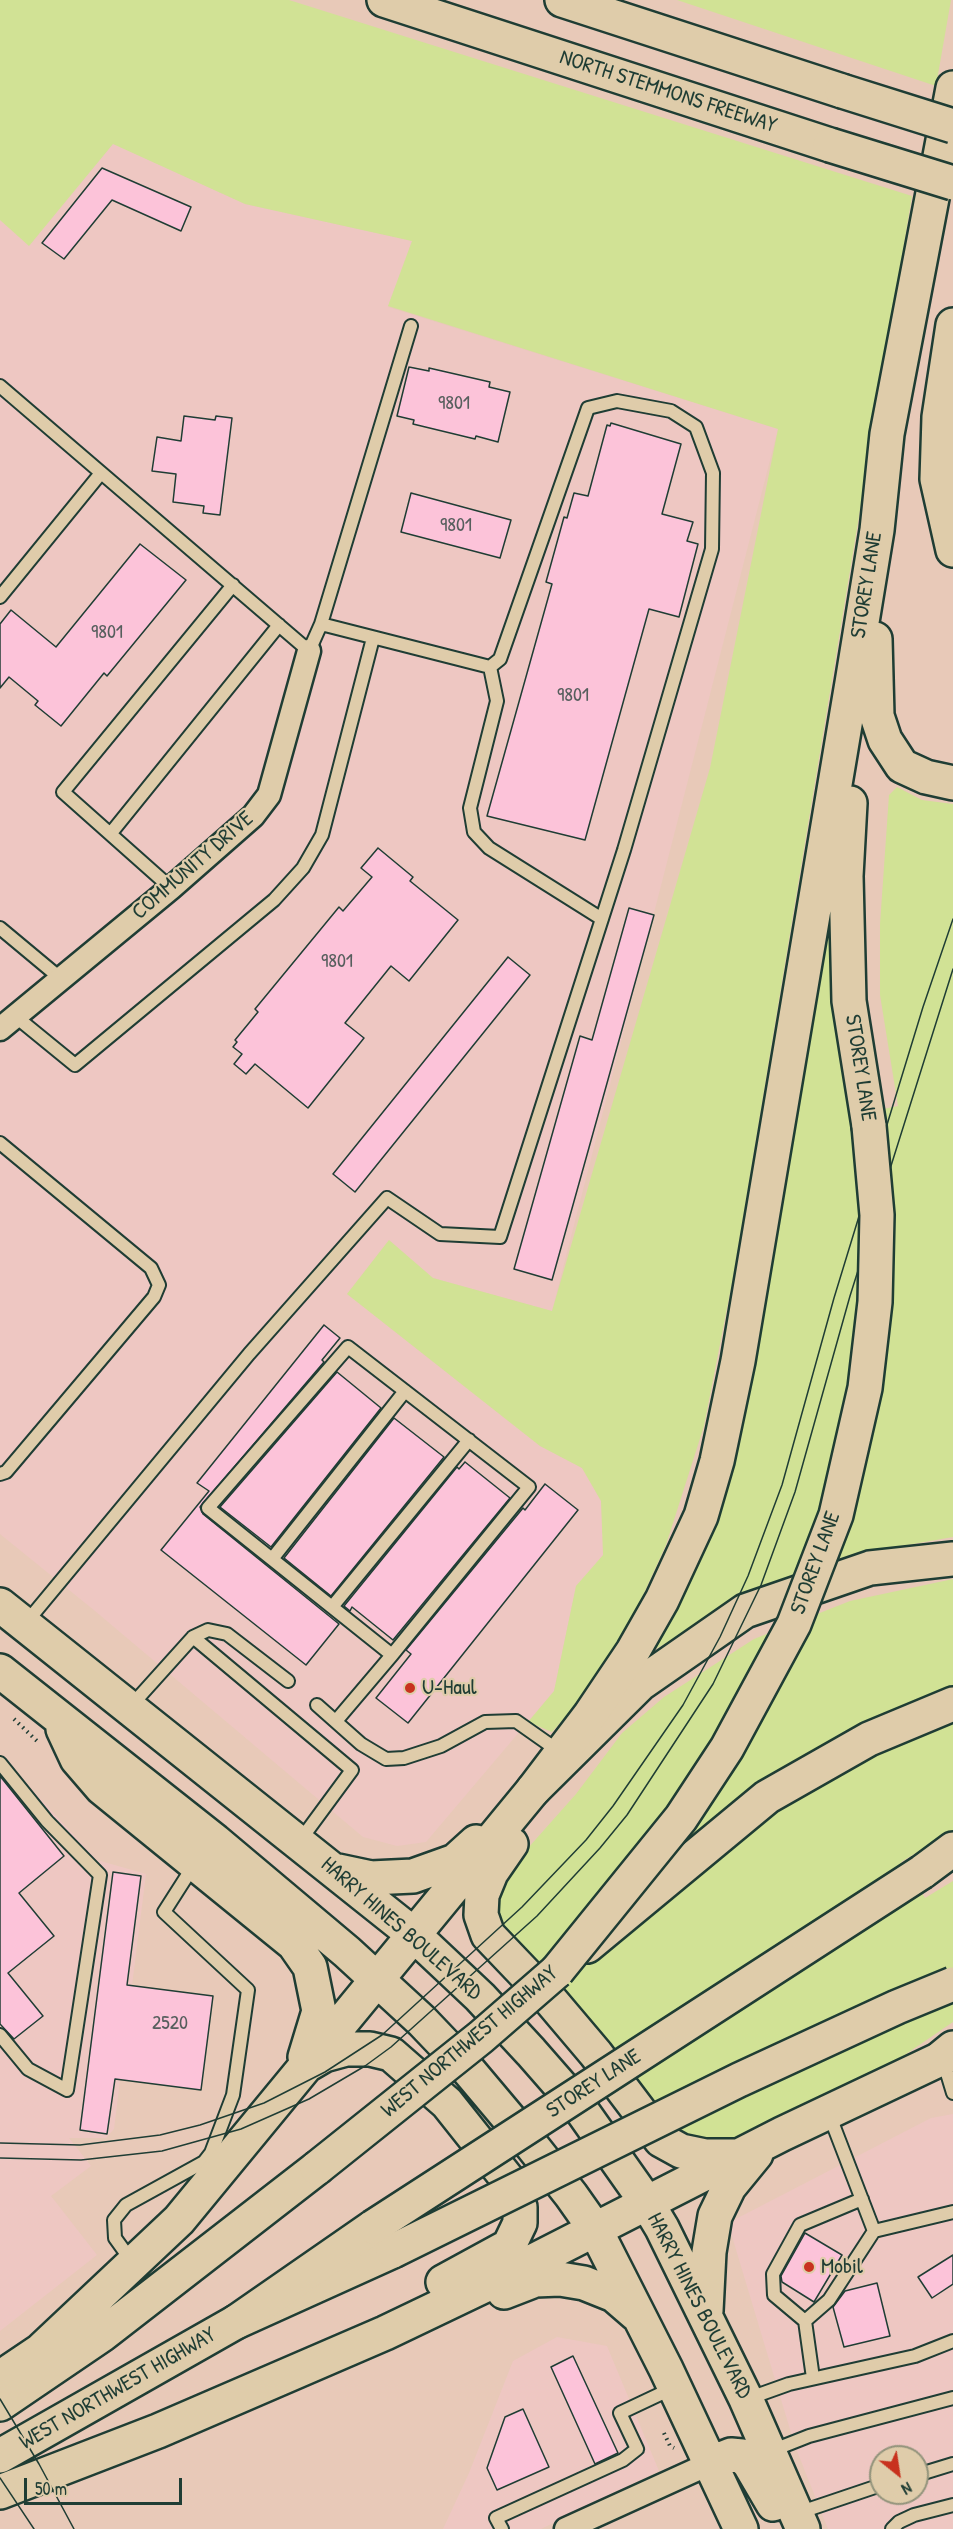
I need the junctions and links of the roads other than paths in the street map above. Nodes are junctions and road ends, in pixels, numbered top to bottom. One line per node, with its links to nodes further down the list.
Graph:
1 (384, 0): 5 (main road, NORTH STEMMONS FREEWAY, bridge)
2 (561, 0): 4 (main road, bridge)
3 (953, 88): 11 (main road, STOREY LANE)
4 (953, 126)
5 (953, 183)
6 (411, 326): 15 (lane)
7 (953, 326): 10 (main road)
8 (0, 386): 9 (lane)
9 (101, 472): 13 (lane); 14 (lane)
10 (945, 487): 12 (main road)
11 (876, 530): 20 (main road, STOREY LANE); 21 (main road)
12 (953, 549)
13 (232, 585): 16 (lane); 22 (lane)
14 (0, 597)
15 (321, 624): 17 (lane); 18 (lane)
16 (279, 625): 18 (lane); 22 (lane)
17 (373, 638): 19 (lane); 27 (lane)
18 (309, 651): 23 (street, COMMUNITY DRIVE)
19 (490, 667): 24 (lane); 24 (lane)
20 (852, 683): 46 (main road); 54 (main road, STOREY LANE, bridge)
21 (953, 783)
22 (111, 833): 23 (lane)
23 (171, 888): 26 (street, COMMUNITY DRIVE)
24 (602, 919): 35 (lane)
25 (0, 928): 26 (lane)
26 (60, 978): 27 (street, COMMUNITY DRIVE)
27 (7, 1023)
28 (0, 1143): 31 (lane)
29 (405, 1391): 30 (lane); 32 (lane); 32 (lane)
30 (469, 1440): 34 (lane); 37 (lane)
31 (0, 1474)
32 (272, 1559): 34 (lane)
33 (953, 1559): 46 (main road)
34 (332, 1607): 37 (lane)
35 (12, 1614): 42 (main road, HARRY HINES BOULEVARD)
36 (193, 1638): 39 (lane); 42 (lane); 49 (lane)
37 (392, 1655): 44 (lane)
38 (0, 1671): 43 (main road)
39 (288, 1681)
40 (953, 1704): 54 (main road, WEST NORTHWEST HIGHWAY, bridge)
41 (316, 1705): 44 (lane)
42 (130, 1708): 45 (main road); 49 (main road, HARRY HINES BOULEVARD)
43 (57, 1716): 45 (main road); 51 (main road)
44 (336, 1722): 46 (lane)
45 (96, 1747): 51 (main road)
46 (570, 1753): 48 (main road); 62 (main road)
47 (0, 1763): 57 (lane)
48 (528, 1796): 52 (main road); 53 (main road)
49 (298, 1842): 52 (main road, HARRY HINES BOULEVARD)
50 (953, 1849): 68 (main road, STOREY LANE, bridge)
51 (205, 1852): 55 (main road); 59 (main road); 69 (lane)
52 (334, 1870): 53 (main road, HARRY HINES BOULEVARD)
53 (413, 1934): 55 (main road); 64 (main road, HARRY HINES BOULEVARD)
54 (557, 1971): 81 (main road, WEST NORTHWEST HIGHWAY, bridge)
55 (376, 1979): 59 (main road); 66 (main road)
56 (953, 1984): 68 (main road, bridge)
57 (0, 2035)
58 (949, 2053): 60 (lane); 61 (main road)
59 (302, 2070): 69 (main road); 77 (main road)
60 (953, 2093)
61 (828, 2113): 62 (main road); 63 (lane)
62 (752, 2150): 64 (main road); 70 (main road)
63 (862, 2199): 67 (lane); 72 (lane)
64 (647, 2203): 66 (main road); 70 (main road, HARRY HINES BOULEVARD)
65 (953, 2212): 67 (lane)
66 (595, 2229): 71 (main road); 77 (main road)
67 (874, 2231): 72 (lane)
68 (383, 2239): 73 (main road, STOREY LANE)
69 (134, 2265): 75 (main road)
70 (705, 2313): 80 (main road, HARRY HINES BOULEVARD)
71 (640, 2318): 77 (main road); 78 (main road)
72 (805, 2320): 76 (lane)
73 (236, 2322): 83 (main road, WEST NORTHWEST HIGHWAY)
74 (953, 2341): 76 (lane)
75 (0, 2378)
76 (813, 2378): 80 (lane)
77 (251, 2391): 88 (main road)
78 (662, 2394): 84 (main road); 91 (lane)
79 (953, 2398): 82 (lane)
80 (746, 2399): 82 (main road, HARRY HINES BOULEVARD)
81 (0, 2404)
82 (770, 2452): 90 (main road, HARRY HINES BOULEVARD)
83 (0, 2456)
84 (711, 2463): 90 (main road); 92 (street); 93 (main road)
85 (953, 2464): 86 (lane)
86 (929, 2471)
87 (869, 2489): 90 (lane)
88 (0, 2492)
89 (953, 2505): 94 (lane)
90 (800, 2521)
91 (502, 2529)
92 (566, 2529)
93 (741, 2529)
94 (892, 2529)

